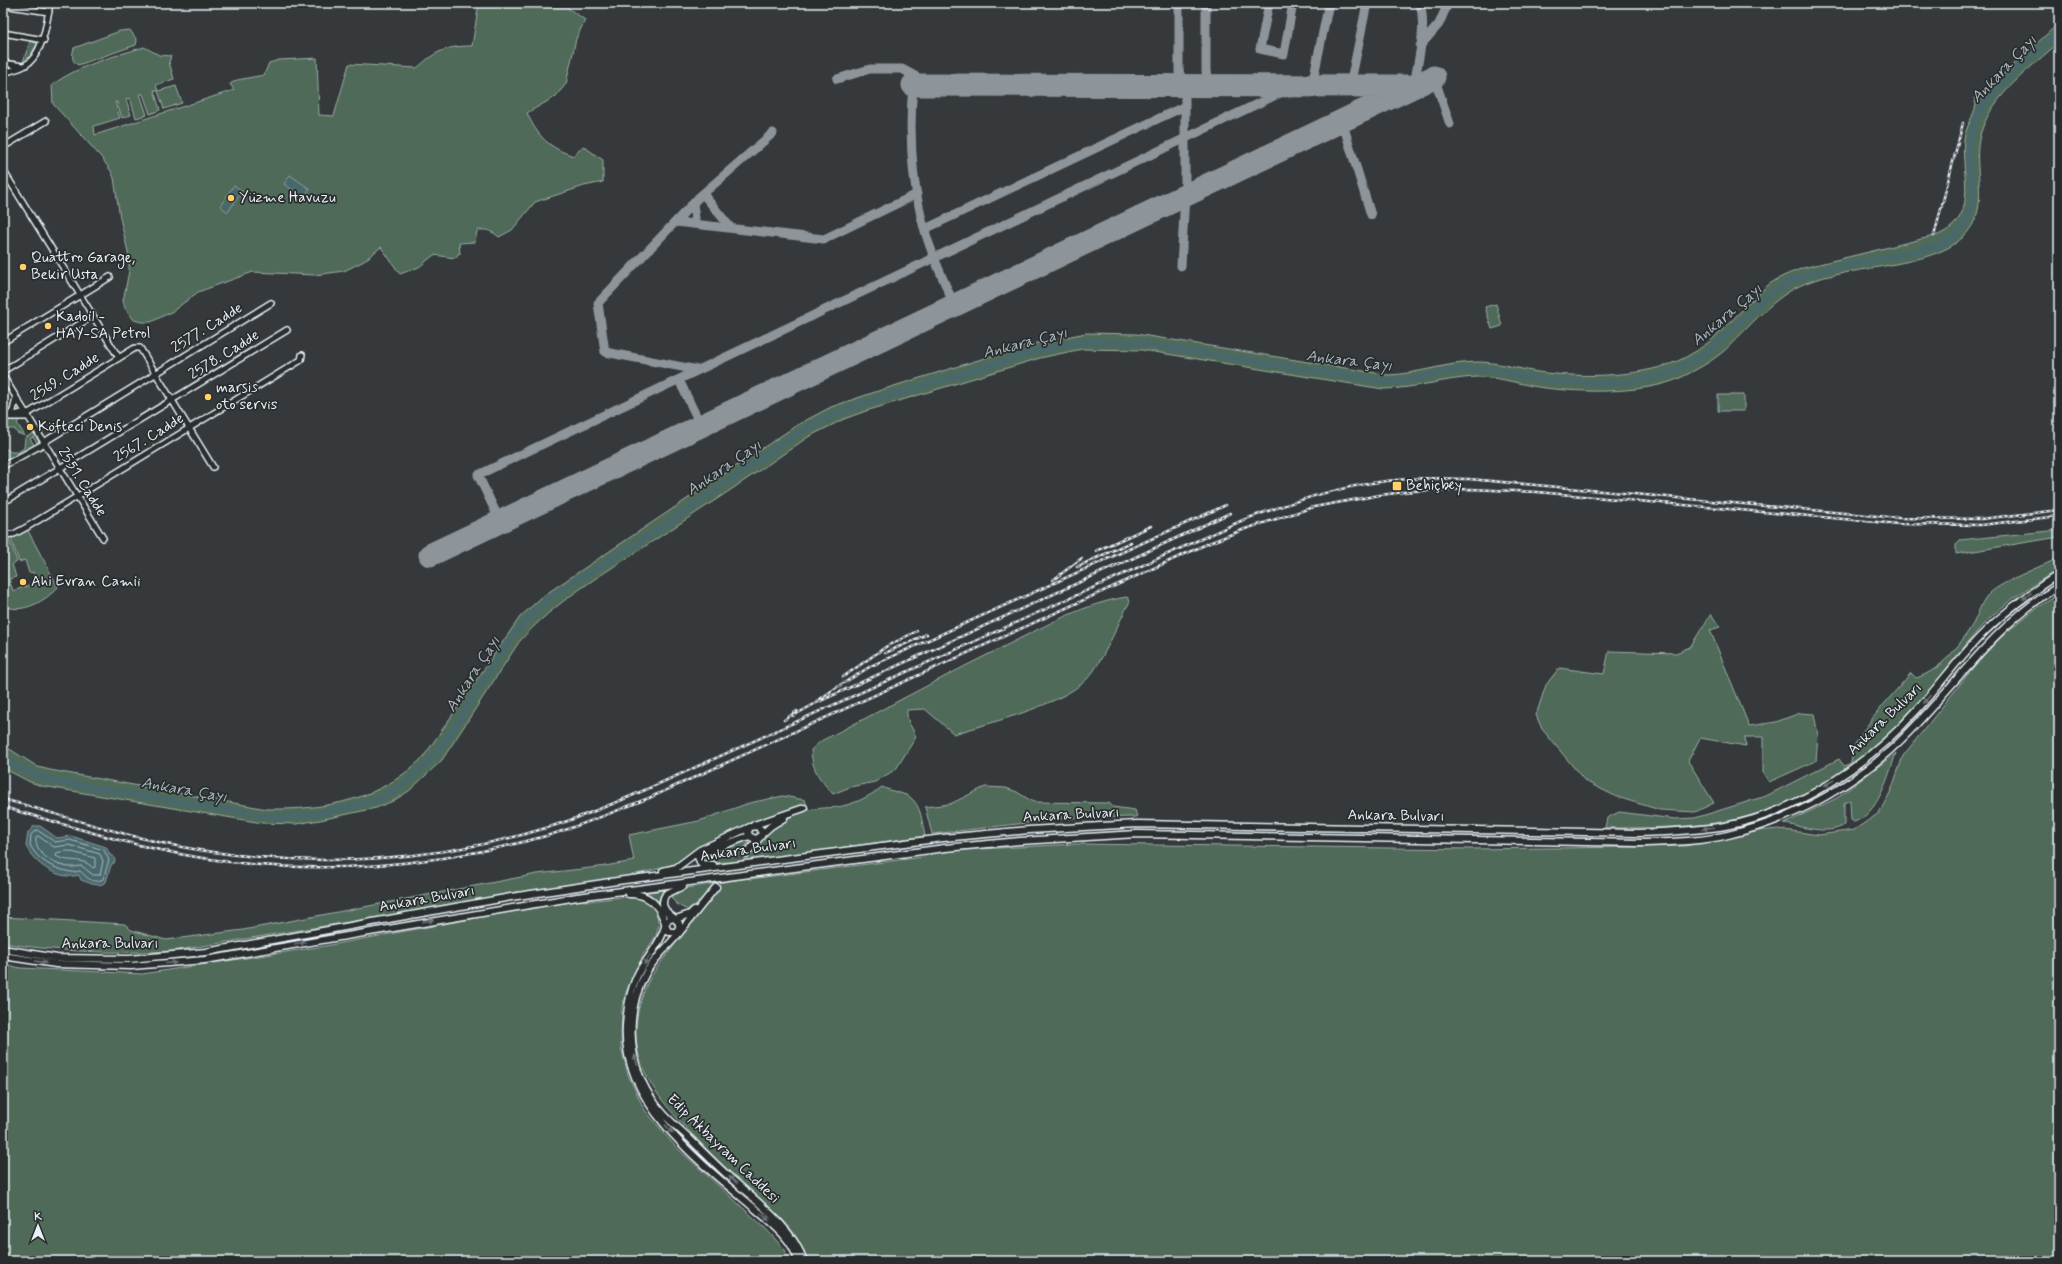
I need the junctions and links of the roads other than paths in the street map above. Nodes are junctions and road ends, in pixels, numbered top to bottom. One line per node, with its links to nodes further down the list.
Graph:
1 (50, 3): 3 (street)
2 (3, 5): 3 (street)
3 (49, 12): 5 (street)
4 (3, 34): 5 (street)
5 (44, 40): 7 (street)
6 (3, 63): 7 (street)
7 (24, 66): 8 (street)
8 (3, 73)
9 (46, 121): 10 (street)
10 (3, 147)
11 (3, 170): 13 (street)
12 (110, 276): 13 (street)
13 (80, 295): 15 (street); 17 (street)
14 (271, 304): 21 (street, 2577. Cadde)
15 (93, 316): 19 (street); 20 (street)
16 (287, 330): 24 (street, 2578. Cadde)
17 (3, 342)
18 (302, 355): 27 (street, 2567. Cadde)
19 (119, 358): 21 (street, 2569. Cadde); 25 (street, 2569. Cadde)
20 (3, 370)
21 (156, 374): 24 (street, 2569. Cadde); 28 (street, 2577. Cadde)
22 (3, 376): 23 (street, 2551. Cadde)
23 (16, 397): 25 (street, 2551. Cadde); 26 (street)
24 (173, 400): 27 (street, 2569. Cadde); 30 (street, 2578. Cadde)
25 (27, 415): 26 (street, 2569. Cadde); 28 (street, 2551. Cadde)
26 (6, 417)
27 (189, 428): 31 (street, 2569. Cadde); 32 (street, 2567. Cadde)
28 (44, 442): 29 (street, 2577. Cadde); 30 (street, 2551. Cadde)
29 (3, 466)
30 (60, 468): 32 (street, 2551. Cadde); 33 (street, 2578. Cadde)
31 (214, 468)
32 (77, 496): 34 (street, 2567. Cadde); 35 (street, 2551. Cadde)
33 (9, 499)
34 (3, 535)
35 (103, 538)
36 (2059, 574): 41 (main road, Ankara Bulvarı, one-way to 41)
37 (2059, 586): 42 (main road, Ankara Bulvarı)
38 (752, 826): 39 (main road); 39 (main road); 39 (main road); 43 (main road)
39 (756, 837): 40 (main road); 41 (main road)
40 (745, 854)
41 (734, 865): 43 (main road, Ankara Bulvarı)
42 (713, 879): 44 (main road, Ankara Bulvarı); 45 (main road)
43 (616, 881): 48 (main road, Ankara Bulvarı)
44 (577, 897): 46 (main road); 49 (main road, Ankara Bulvarı, one-way to 44)
45 (675, 919): 46 (main road, Edip Akbayram Caddesi); 47 (main road); 47 (main road, Edip Akbayram Caddesi)
46 (665, 925): 47 (main road); 50 (main road, Edip Akbayram Caddesi, one-way to 50)
47 (679, 931): 51 (main road, Edip Akbayram Caddesi, one-way to 47)
48 (3, 949)
49 (3, 956)
50 (798, 1261)
51 (804, 1261)

